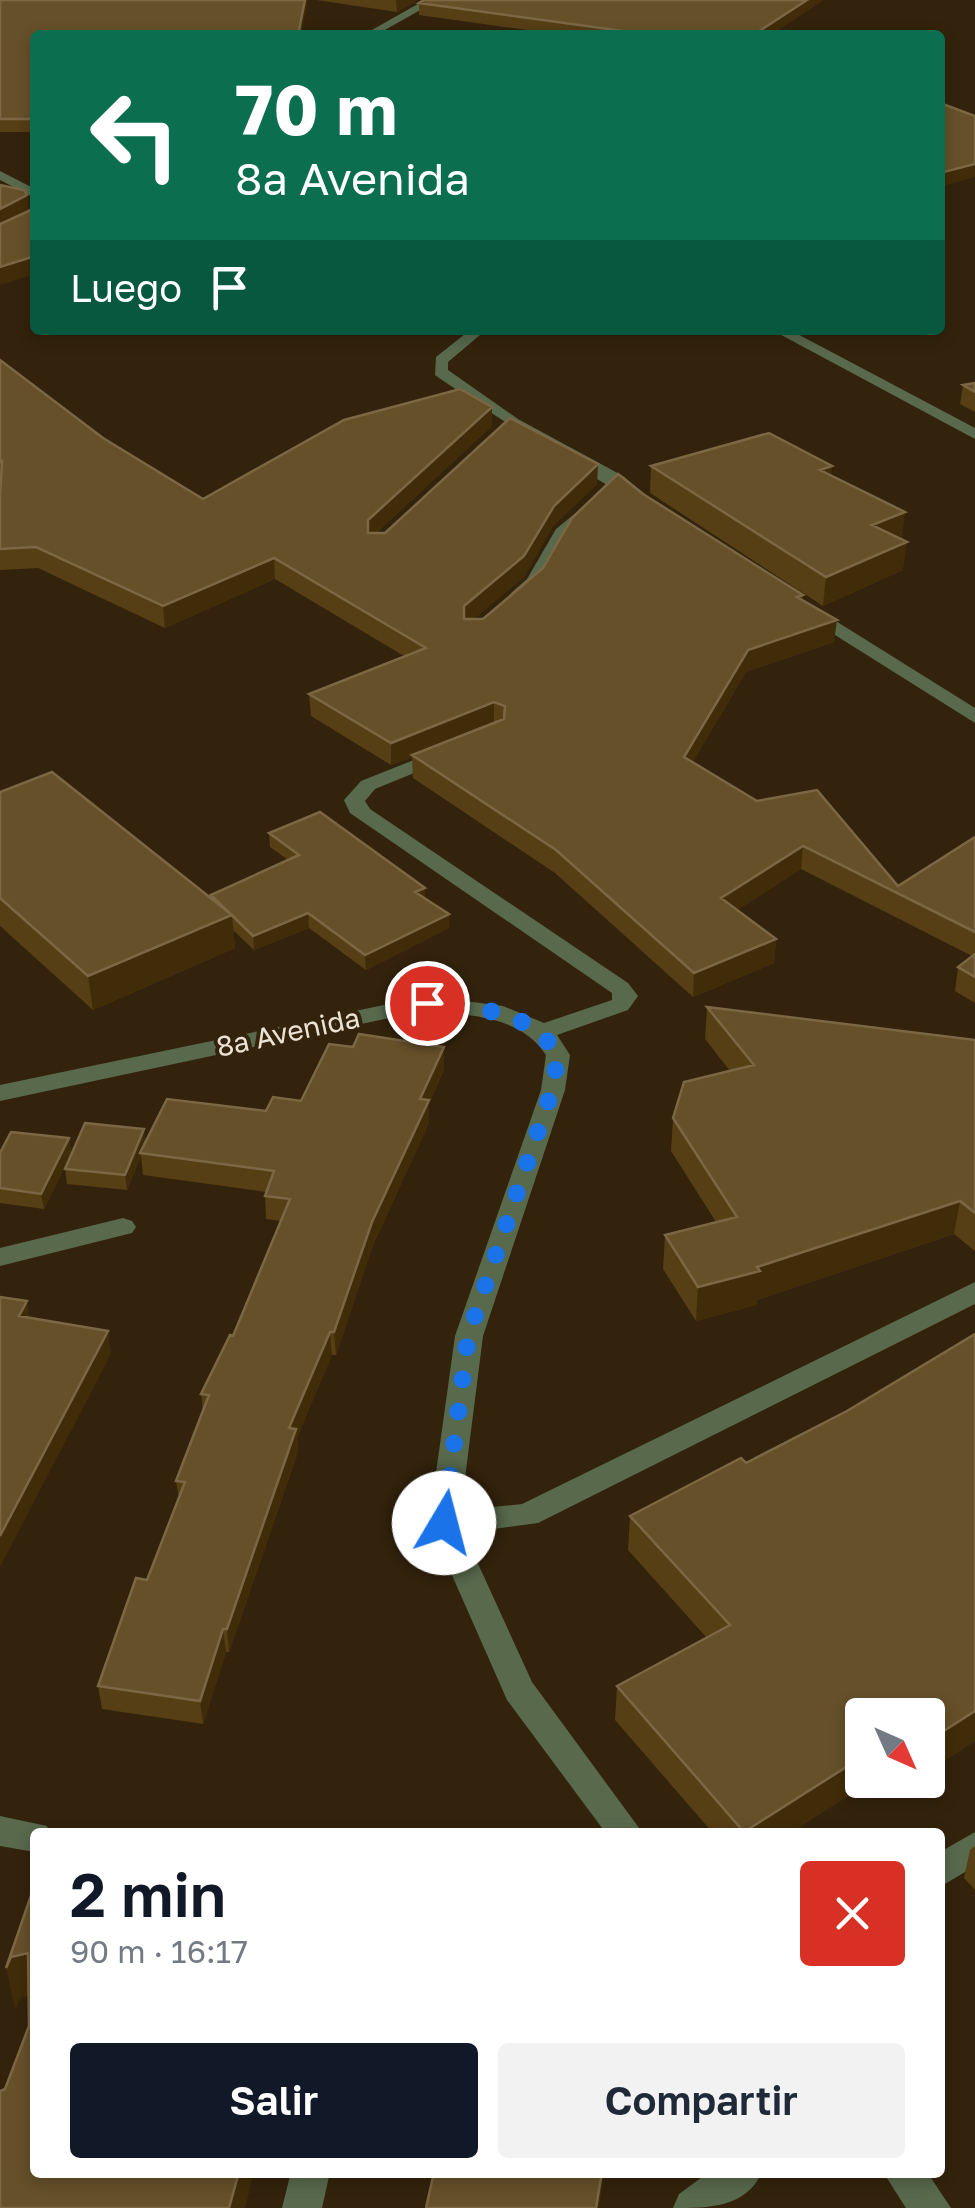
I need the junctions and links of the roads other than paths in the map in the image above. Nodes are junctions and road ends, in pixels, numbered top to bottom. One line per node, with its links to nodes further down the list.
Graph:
1 (433, 0): 2 (street)
2 (377, 30)
3 (0, 175): 4 (street)
4 (30, 191)
5 (473, 335): 8 (street)
6 (788, 335): 7 (street)
7 (975, 434)
8 (616, 480): 9 (street); 11 (street)
9 (650, 507)
10 (786, 595): 12 (street)
11 (504, 608)
12 (975, 717)
13 (459, 748): 14 (street)
14 (543, 1032): 15 (street, 8a Avenida); 19 (street)
15 (0, 1093)
16 (124, 1227): 17 (street)
17 (0, 1257)
18 (975, 1292): 19 (street)
19 (444, 1523): 20 (street)
20 (622, 1828)
21 (0, 1831): 22 (street)
22 (30, 1836)
23 (975, 1847): 24 (street)
24 (945, 1868)
25 (310, 2178): 28 (street)
26 (735, 2178): 29 (street)
27 (907, 2178): 30 (street)
28 (302, 2208)
29 (693, 2208)
30 (931, 2208)

